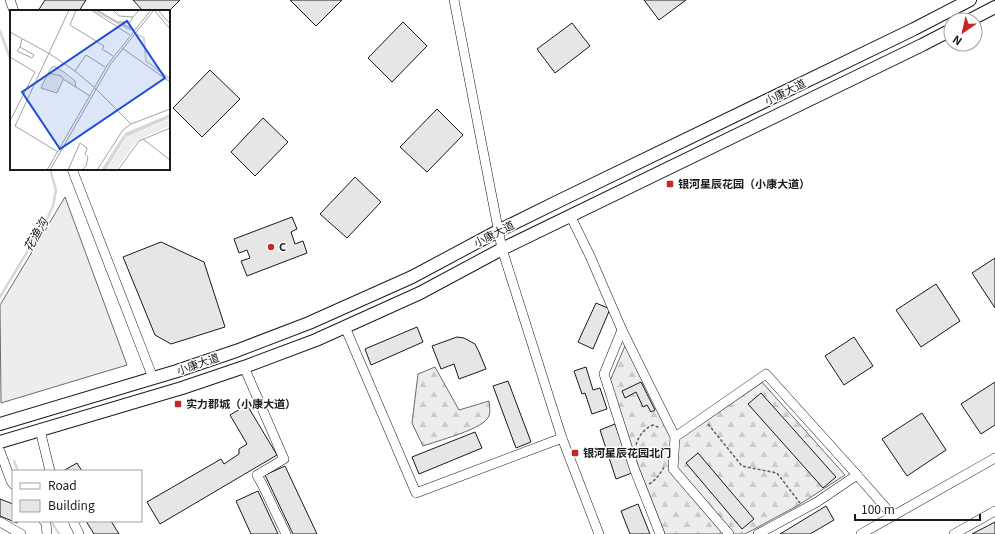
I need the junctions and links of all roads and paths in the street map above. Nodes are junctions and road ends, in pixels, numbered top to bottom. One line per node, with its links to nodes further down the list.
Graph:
1 (10, 0): 5 (street)
2 (454, 0): 10 (street)
3 (970, 0): 10 (main road, 小康大道)
4 (995, 7): 6 (main road)
5 (14, 10)
6 (983, 13)
7 (943, 34): 9 (main road, 小康大道)
8 (72, 170): 15 (street)
9 (570, 215): 11 (main road, 小康大道); 13 (street)
10 (498, 231): 11 (street); 15 (main road, 小康大道)
11 (502, 249): 12 (main road, 小康大道); 21 (street)
12 (345, 327): 14 (main road, 小康大道); 21 (street)
13 (622, 330): 20 (street); 30 (street)
14 (244, 367): 19 (main road, 小康大道); 40 (street)
15 (153, 378): 17 (main road, 小康大道)
16 (703, 418): 20 (street); 28 (street); 31 (path)
17 (0, 424)
18 (661, 428): 23 (path)
19 (40, 430): 22 (main road, 小康大道); 27 (street)
20 (675, 437): 26 (street)
21 (562, 438): 41 (street)
22 (0, 442)
23 (635, 448)
24 (0, 451): 29 (street)
25 (995, 458): 33 (street)
26 (673, 466): 30 (path); 43 (street)
27 (50, 470)
28 (857, 475): 31 (street); 33 (street)
29 (12, 482)
30 (642, 488): 42 (street)
31 (804, 509): 44 (street)
32 (995, 511): 46 (street)
33 (893, 516): 45 (street)
34 (0, 522): 37 (street)
35 (45, 522): 38 (street)
36 (73, 522): 39 (street)
37 (21, 534)
38 (47, 534)
39 (79, 534)
40 (286, 534)
41 (599, 534)
42 (660, 534)
43 (728, 534)
44 (758, 534)
45 (862, 534)
46 (954, 534)

